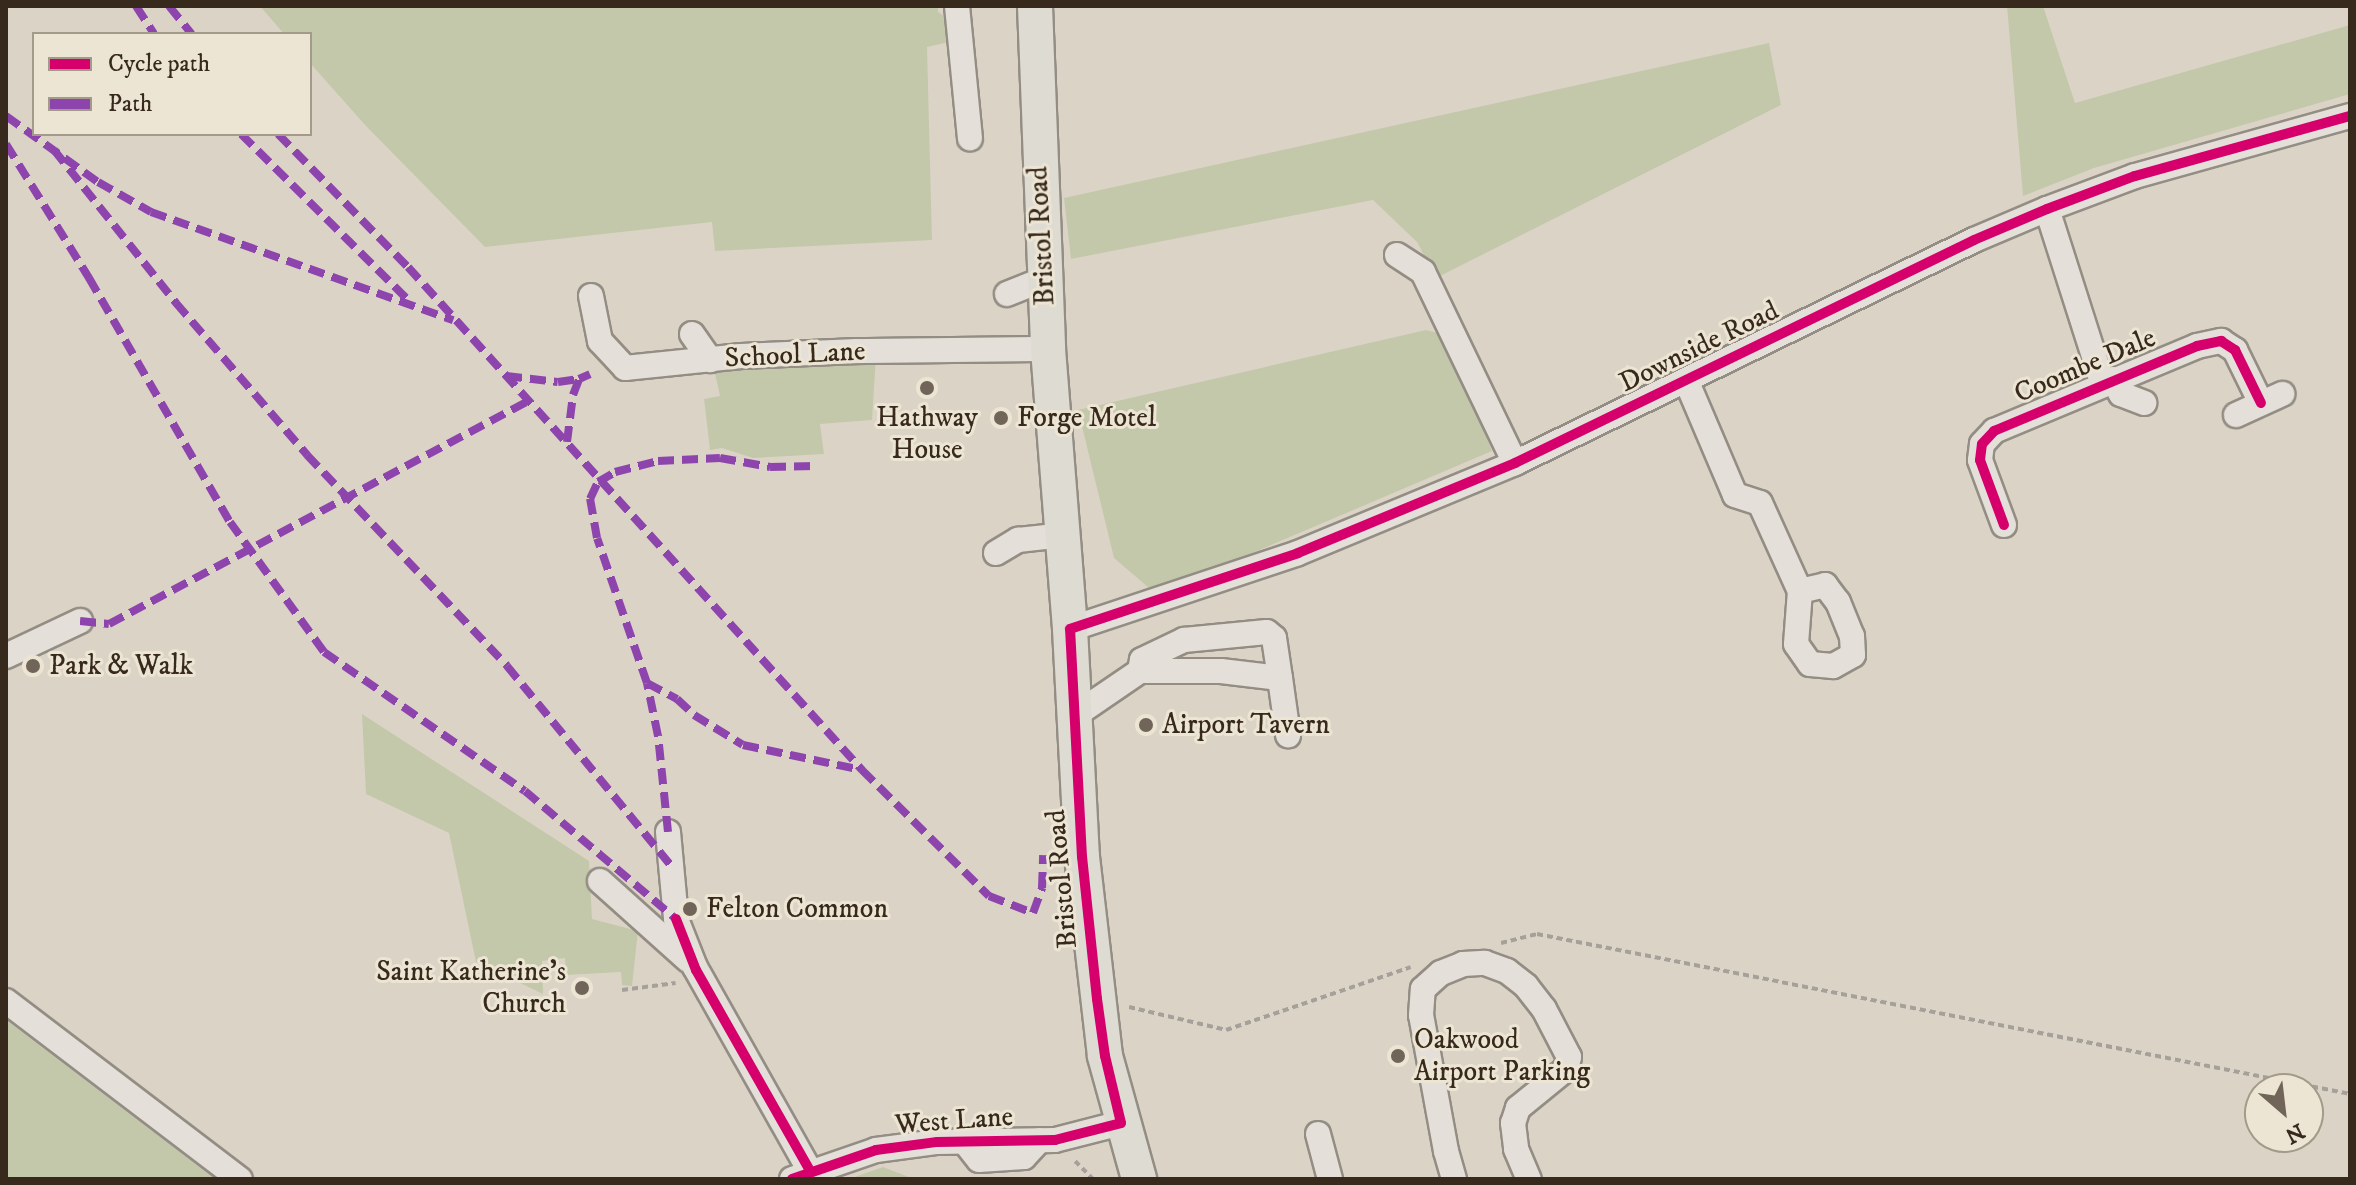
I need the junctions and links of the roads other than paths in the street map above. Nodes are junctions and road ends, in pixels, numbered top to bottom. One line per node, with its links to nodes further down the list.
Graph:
1 (957, 6): 4 (street)
2 (1035, 6): 7 (highway, Bristol Road)
3 (2350, 116): 5 (street, Downside Road)
4 (970, 138)
5 (2047, 209): 13 (street, Downside Road); 14 (street, Coombe Dale)
6 (1397, 255): 17 (street)
7 (1044, 279): 8 (street); 11 (highway, Bristol Road)
8 (1007, 294)
9 (591, 296): 12 (street, School Lane)
10 (692, 334): 12 (street)
11 (1048, 349): 12 (street, School Lane); 19 (highway, Bristol Road)
12 (710, 360)
13 (1686, 380): 17 (street, Downside Road); 21 (street)
14 (2108, 382): 15 (street); 16 (street, Coombe Dale); 18 (street, Coombe Dale)
15 (2144, 403)
16 (2236, 415)
17 (1515, 463): 23 (street, Downside Road)
18 (2004, 525)
19 (1063, 535): 20 (street); 23 (highway, Bristol Road)
20 (996, 553)
21 (1800, 591)
22 (80, 621): 24 (street)
23 (1070, 629): 27 (highway, Bristol Road)
24 (6, 656)
25 (1140, 671): 26 (street); 26 (street); 27 (street)
26 (1280, 678): 28 (street)
27 (1074, 716): 33 (highway, Bristol Road)
28 (1288, 735)
29 (668, 832): 31 (street)
30 (600, 881): 31 (street)
31 (699, 974): 35 (street)
32 (6, 1001): 36 (street)
33 (1121, 1123): 35 (street, West Lane); 37 (highway, Bristol Road)
34 (1318, 1134): 38 (street)
35 (801, 1175)
36 (240, 1179)
37 (1139, 1179)
38 (1330, 1179)
39 (1454, 1179): 40 (street)
40 (1529, 1179)

